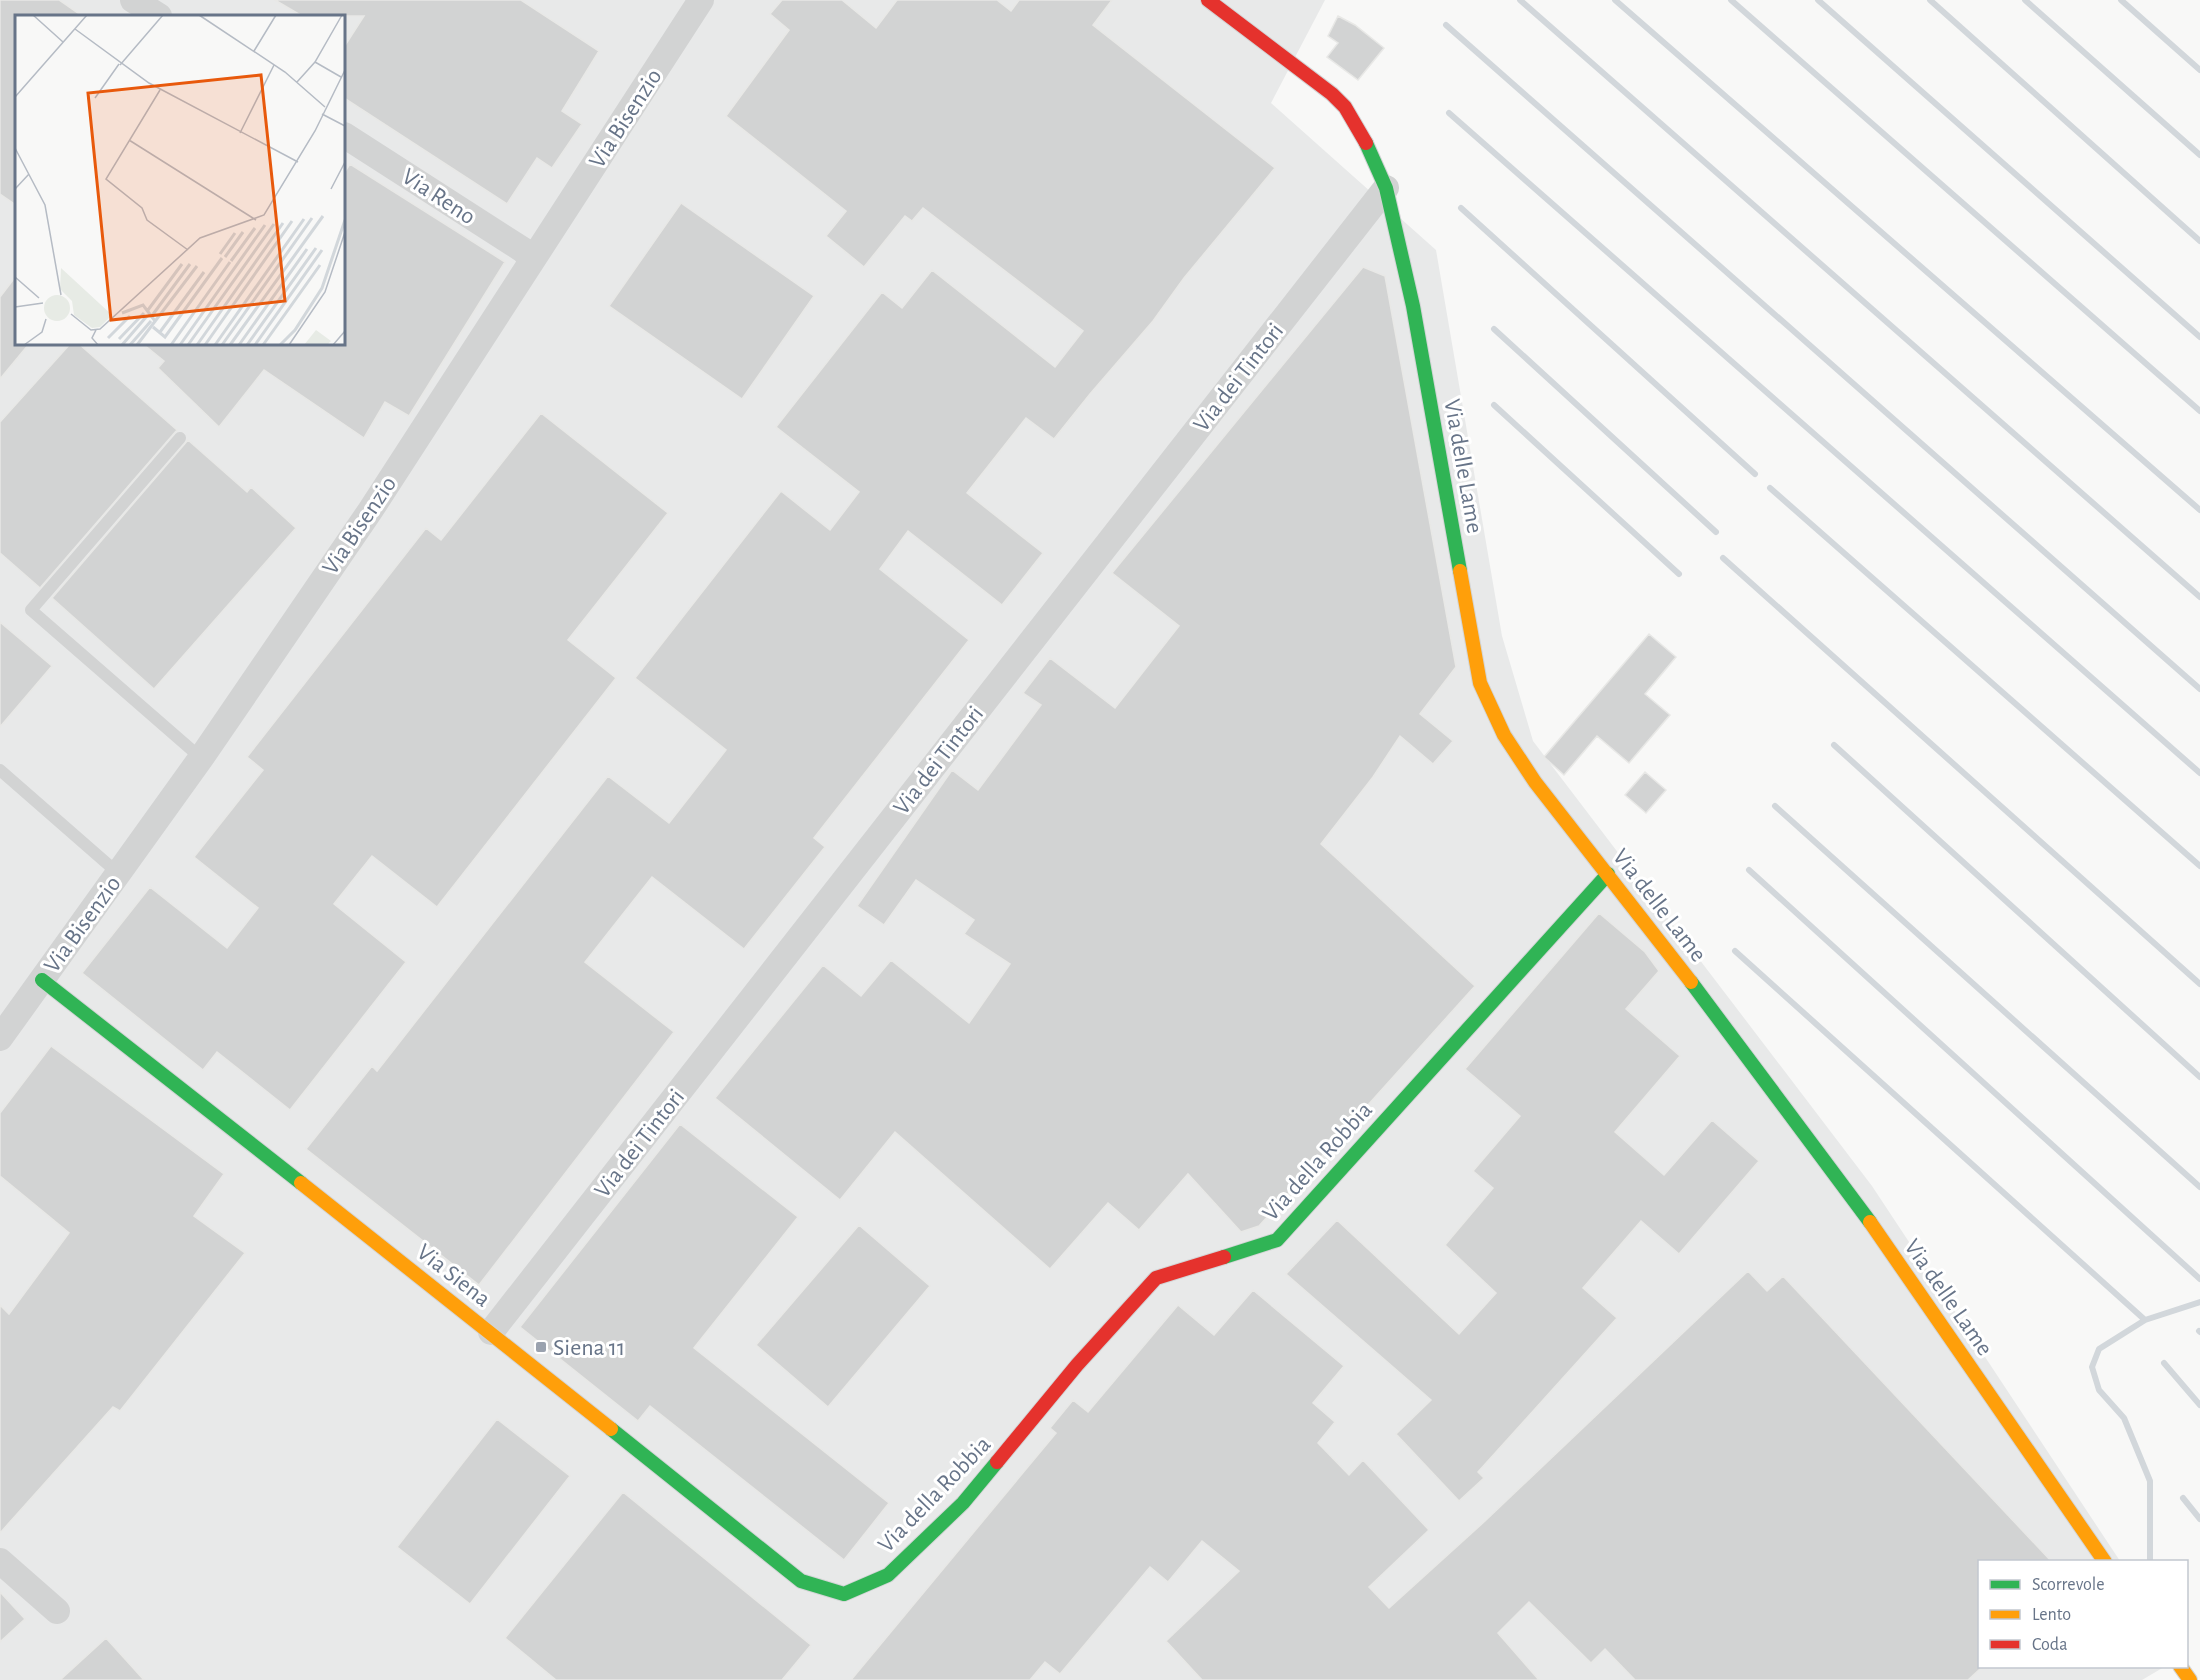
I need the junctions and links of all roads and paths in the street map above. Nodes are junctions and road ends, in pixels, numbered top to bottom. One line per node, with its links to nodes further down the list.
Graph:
1 (133, 0): 4 (street)
2 (701, 0): 7 (street, Via Bisenzio)
3 (1208, 0): 6 (street, Via delle Lame)
4 (157, 15)
5 (345, 136): 7 (street, Via Reno)
6 (1386, 188): 12 (street, Via delle Lame); 15 (street, Via dei Tintori)
7 (532, 259): 9 (street, Via Bisenzio)
8 (180, 438): 9 (lane)
9 (201, 758): 11 (street, Via Bisenzio)
10 (0, 770): 11 (lane)
11 (119, 874): 13 (street, Via Bisenzio)
12 (1608, 874): 16 (street, Via delle Lame); 18 (street, Via della Robbia)
13 (42, 980): 14 (street, Via Bisenzio); 15 (street, Via Siena)
14 (0, 1038)
15 (490, 1332): 18 (street, Via Siena)
16 (2104, 1560)
17 (0, 1561): 19 (street)
18 (844, 1594)
19 (57, 1611)

